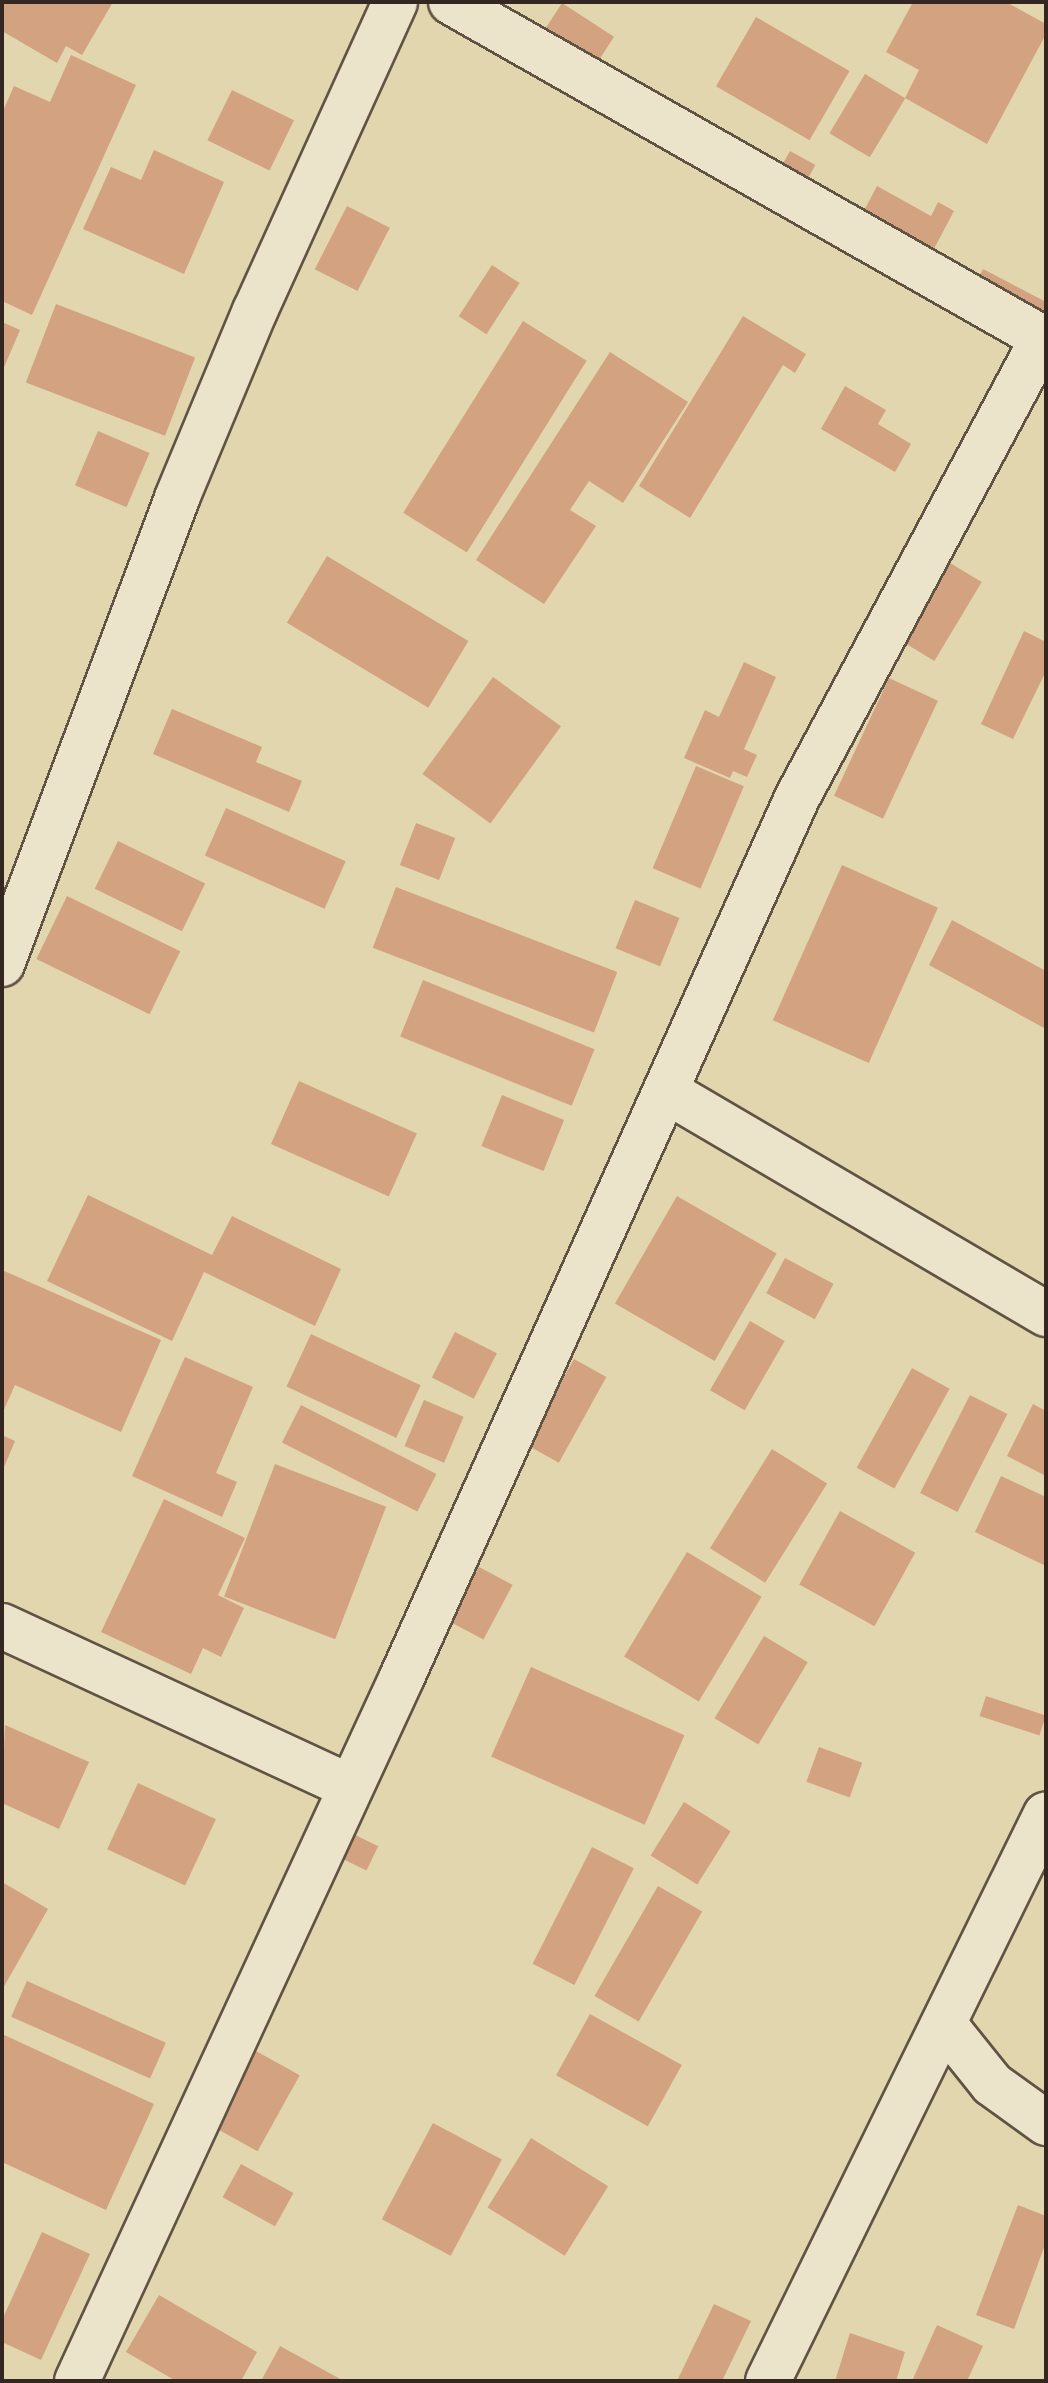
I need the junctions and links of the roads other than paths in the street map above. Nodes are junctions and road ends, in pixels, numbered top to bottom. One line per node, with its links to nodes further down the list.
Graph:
1 (395, 2): 4 (street)
2 (451, 2): 3 (street)
3 (1044, 339): 5 (street)
4 (2, 964)
5 (666, 1091): 6 (street); 8 (street)
6 (1046, 1314)
7 (2, 1626): 8 (street)
8 (349, 1786): 12 (street)
9 (1046, 1814): 10 (street)
10 (944, 2024): 11 (street); 13 (street)
11 (1046, 2123)
12 (77, 2381)
13 (768, 2381)

